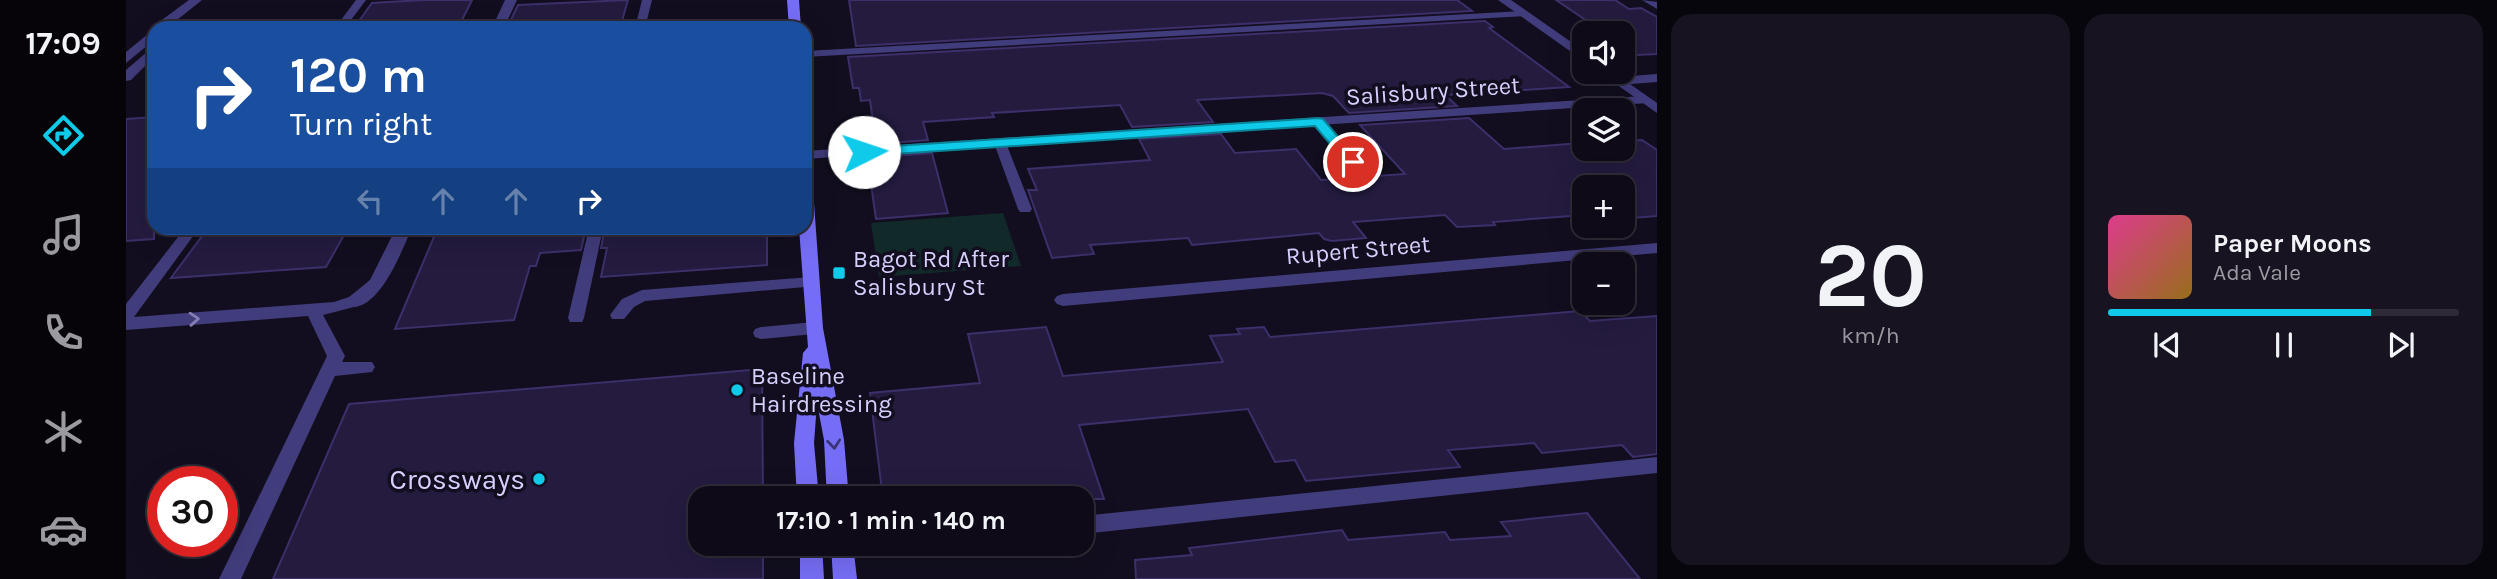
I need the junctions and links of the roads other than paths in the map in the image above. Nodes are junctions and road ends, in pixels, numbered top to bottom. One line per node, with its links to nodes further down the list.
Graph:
1 (199, 0): 8 (street); 9 (street)
2 (361, 0): 10 (lane)
3 (511, 0): 11 (street)
4 (647, 0): 12 (lane)
5 (793, 0): 13 (main road)
6 (1504, 0): 7 (street)
7 (1523, 14): 15 (street); 16 (lane)
8 (169, 21)
9 (182, 21)
10 (345, 21)
11 (501, 21)
12 (642, 21)
13 (794, 21)
14 (147, 40): 18 (street)
15 (1572, 49)
16 (812, 54)
17 (147, 57): 19 (street)
18 (126, 59)
19 (126, 77)
20 (1657, 78): 21 (street)
21 (1635, 80)
22 (1622, 84): 23 (street)
23 (1644, 100): 24 (street); 25 (street, Salisbury Street)
24 (1657, 109)
25 (1318, 122): 26 (street, Salisbury Street); 28 (lane)
26 (1000, 143): 27 (street, Salisbury Street); 29 (lane)
27 (812, 156)
28 (1353, 162)
29 (1025, 209)
30 (187, 235): 40 (lane)
31 (401, 235): 37 (street)
32 (594, 235): 41 (lane)
33 (808, 235): 35 (main road)
34 (1657, 248): 36 (street, Rupert Street)
35 (811, 282): 39 (lane); 43 (main road)
36 (1063, 300)
37 (352, 302): 38 (lane)
38 (313, 310): 42 (lane, one-way to 38); 46 (lane)
39 (618, 315)
40 (126, 316)
41 (576, 318)
42 (126, 324)
43 (814, 328): 44 (lane); 48 (main road); 49 (main road, one-way to 49)
44 (761, 333)
45 (366, 367): 46 (lane)
46 (330, 370): 53 (lane)
47 (1657, 465): 50 (lane)
48 (807, 486)
49 (837, 486)
50 (1094, 523)
51 (811, 556): 54 (main road)
52 (843, 556): 55 (main road)
53 (230, 579)
54 (812, 579)
55 (845, 579)

